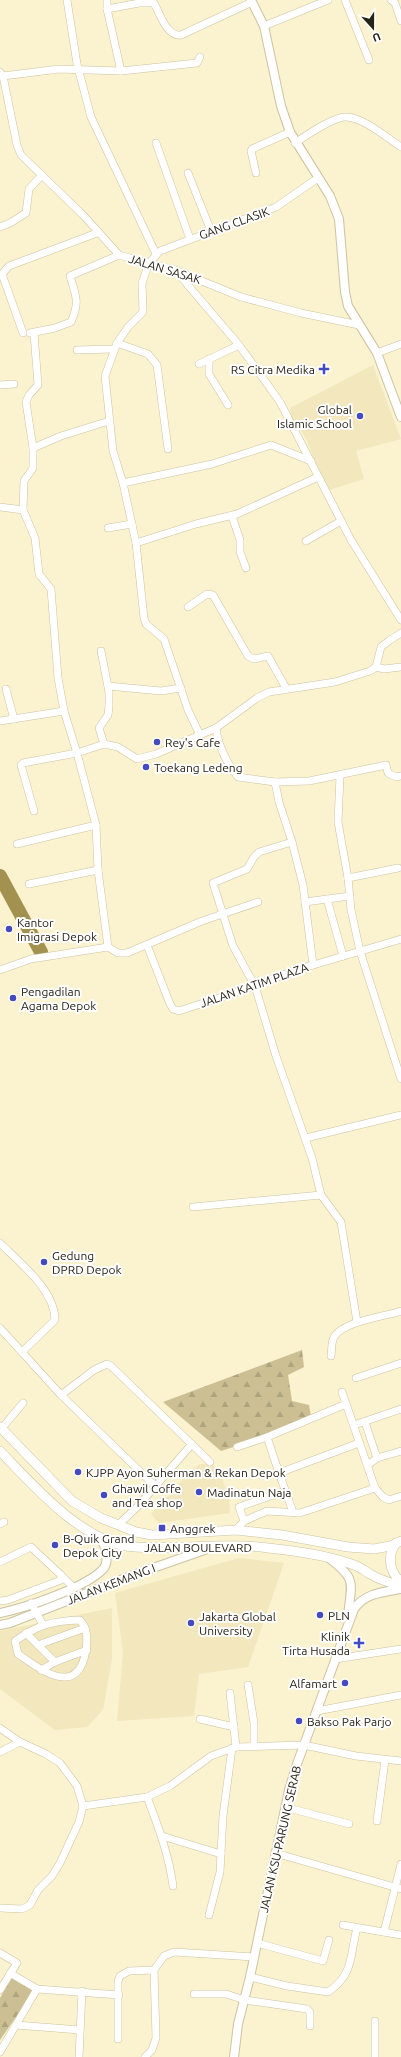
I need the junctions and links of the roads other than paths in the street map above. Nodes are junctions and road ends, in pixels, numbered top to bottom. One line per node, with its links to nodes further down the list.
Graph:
1 (67, 0): 13 (street)
2 (107, 0): 8 (street)
3 (328, 0): 10 (street)
4 (344, 0): 12 (street)
5 (391, 0): 9 (street)
6 (154, 1): 7 (street); 8 (street)
7 (251, 1): 10 (street)
8 (107, 9): 14 (street)
9 (401, 21)
10 (264, 26): 16 (street)
11 (200, 57): 14 (street)
12 (369, 60)
13 (78, 71): 14 (street); 15 (street); 28 (street)
14 (121, 71)
15 (1, 74): 22 (street, JALAN SASAK)
16 (290, 132): 18 (street); 21 (street)
17 (156, 143): 27 (street)
18 (296, 143): 19 (street); 23 (street)
19 (401, 147)
20 (188, 173): 25 (street)
21 (256, 173)
22 (42, 175): 24 (street); 26 (street, JALAN SASAK)
23 (318, 178): 25 (street, GANG CLASIK); 32 (street)
24 (0, 227)
25 (212, 231): 27 (street, GANG CLASIK)
26 (97, 233): 29 (street, JALAN SASAK); 33 (street)
27 (190, 239): 28 (street, GANG CLASIK)
28 (156, 254): 30 (street, GANG CLASIK)
29 (119, 255): 30 (street, JALAN SASAK); 33 (street)
30 (149, 263): 31 (street, JALAN SASAK); 36 (street, GANG CLASIK)
31 (175, 270): 32 (street, JALAN SASAK); 35 (street)
32 (359, 325): 38 (street)
33 (34, 333): 46 (street)
34 (401, 344): 38 (street)
35 (239, 345): 39 (street); 48 (street)
36 (116, 346): 37 (street); 45 (street, GANG CLASIK); 47 (street)
37 (77, 350)
38 (377, 353): 44 (street)
39 (209, 359): 40 (street); 43 (street)
40 (199, 364)
41 (14, 384): 42 (street)
42 (0, 385)
43 (228, 405)
44 (401, 417)
45 (109, 421): 46 (street); 50 (street, GANG CLASIK)
46 (33, 448): 52 (street)
47 (168, 449)
48 (311, 461): 49 (street); 50 (street)
49 (318, 477): 53 (street); 54 (street)
50 (123, 483): 55 (street, GANG CLASIK)
51 (0, 507): 52 (street)
52 (23, 510): 70 (street)
53 (232, 516): 58 (street); 59 (street)
54 (341, 521): 57 (street); 61 (street)
55 (132, 524): 56 (street); 58 (street, GANG CLASIK)
56 (108, 528)
57 (306, 541)
58 (136, 543): 67 (street, GANG CLASIK)
59 (246, 568)
60 (188, 607): 68 (street)
61 (401, 620)
62 (401, 633): 64 (street)
63 (101, 651): 66 (street)
64 (376, 667): 65 (street); 68 (street)
65 (401, 667)
66 (108, 686): 67 (street); 75 (street)
67 (181, 688): 74 (street, GANG CLASIK)
68 (286, 688): 73 (street)
69 (6, 689): 71 (street)
70 (64, 711): 71 (street); 76 (street)
71 (14, 719): 72 (street)
72 (0, 721)
73 (216, 728): 74 (street); 79 (street)
74 (200, 735): 75 (street)
75 (104, 744): 76 (street)
76 (78, 753): 80 (street); 81 (street)
77 (340, 776): 78 (street); 79 (street); 86 (street)
78 (401, 776)
79 (275, 782): 82 (street)
80 (34, 811)
81 (96, 825): 83 (street); 85 (street)
82 (292, 842): 91 (street); 92 (street)
83 (17, 844)
84 (398, 868): 86 (street)
85 (98, 870): 87 (street); 95 (street)
86 (348, 878): 88 (street)
87 (29, 884)
88 (350, 896): 89 (street); 96 (street)
89 (327, 899): 91 (street); 97 (street)
90 (258, 902): 92 (street)
91 (305, 902): 98 (street)
92 (223, 913): 94 (street); 100 (street)
93 (401, 939): 96 (street, JALAN KATIM PLAZA)
94 (148, 945): 95 (street); 100 (street, JALAN KATIM PLAZA)
95 (108, 947): 99 (street)
96 (360, 951): 97 (street, JALAN KATIM PLAZA); 101 (street)
97 (343, 956): 98 (street, JALAN KATIM PLAZA)
98 (313, 965): 100 (street, JALAN KATIM PLAZA)
99 (0, 970)
100 (255, 986): 103 (street)
101 (401, 1079)
102 (401, 1115): 103 (street)
103 (306, 1138): 104 (street)
104 (321, 1195): 105 (street); 108 (street)
105 (193, 1207)
106 (0, 1243): 110 (street)
107 (401, 1311): 108 (street)
108 (357, 1322): 111 (street)
109 (0, 1328): 110 (street)
110 (22, 1352): 115 (street)
111 (331, 1356)
112 (401, 1363): 113 (street)
113 (356, 1378)
114 (342, 1392): 117 (street)
115 (61, 1395): 124 (street); 132 (street)
116 (23, 1403): 121 (street)
117 (346, 1404): 120 (street); 122 (street)
118 (401, 1410): 119 (street)
119 (365, 1422): 120 (street); 128 (street)
120 (354, 1426): 123 (street)
121 (1, 1428): 138 (main road, JALAN BOULEVARD)
122 (267, 1437): 125 (street); 131 (street)
123 (359, 1443): 130 (street); 131 (street)
124 (192, 1444): 129 (street); 132 (street)
125 (237, 1447)
126 (0, 1451): 140 (main road, JALAN BOULEVARD)
127 (401, 1451): 128 (street)
128 (377, 1458): 130 (street)
129 (210, 1462)
130 (368, 1465): 133 (street)
131 (279, 1473): 134 (street)
132 (155, 1486): 138 (street)
133 (375, 1488): 135 (street); 136 (street)
134 (285, 1491): 136 (street); 137 (street)
135 (401, 1496)
136 (293, 1512): 137 (street)
137 (244, 1521): 139 (street)
138 (118, 1525): 139 (main road, JALAN BOULEVARD)
139 (236, 1530): 141 (main road, JALAN BOULEVARD)
140 (102, 1538): 142 (main road, JALAN BOULEVARD); 148 (street, JALAN KEMANG I)
141 (399, 1542): 146 (main road)
142 (222, 1545): 143 (main road, JALAN BOULEVARD); 153 (street, JALAN KEMANG I)
143 (329, 1558): 147 (main road, JALAN BOULEVARD); 156 (street, JALAN KSU-PARUNG SERAB)
144 (0, 1562): 145 (street)
145 (61, 1575): 148 (street); 150 (street)
146 (401, 1582)
147 (401, 1586)
148 (73, 1587): 151 (street, JALAN KEMANG I)
149 (401, 1589): 156 (street, JALAN KSU-PARUNG SERAB)
150 (0, 1602)
151 (31, 1603): 152 (street, JALAN KEMANG I); 153 (street)
152 (0, 1613)
153 (36, 1613): 154 (street, JALAN KEMANG I); 155 (street)
154 (0, 1624)
155 (43, 1625): 157 (street); 158 (street)
156 (347, 1626): 162 (street, JALAN KSU-PARUNG SERAB)
157 (85, 1628): 159 (street); 161 (street)
158 (26, 1633): 159 (street); 164 (street)
159 (38, 1645): 163 (street)
160 (401, 1649): 162 (street)
161 (87, 1650): 163 (street); 164 (street)
162 (335, 1659): 168 (street, JALAN KSU-PARUNG SERAB)
163 (55, 1662): 164 (street)
164 (41, 1670)
165 (248, 1685): 174 (street)
166 (230, 1693): 170 (street)
167 (401, 1695): 168 (street)
168 (317, 1711): 173 (street, JALAN KSU-PARUNG SERAB)
169 (200, 1719): 170 (street)
170 (234, 1727): 175 (street)
171 (0, 1728): 172 (street)
172 (20, 1742): 176 (street); 180 (street)
173 (304, 1745): 174 (street); 177 (street); 181 (street, JALAN KSU-PARUNG SERAB)
174 (254, 1746): 175 (street)
175 (234, 1748): 179 (street); 186 (street)
176 (0, 1752)
177 (385, 1760): 178 (street); 182 (street)
178 (401, 1761)
179 (147, 1797): 180 (street); 184 (street)
180 (83, 1806): 190 (street)
181 (285, 1807): 183 (street); 185 (street, JALAN KSU-PARUNG SERAB)
182 (377, 1821)
183 (349, 1824)
184 (162, 1836): 186 (street); 188 (street)
185 (275, 1853): 189 (street); 197 (street, JALAN KSU-PARUNG SERAB)
186 (221, 1854): 191 (street)
187 (401, 1864): 189 (street)
188 (173, 1886)
189 (398, 1888): 194 (street)
190 (0, 1908)
191 (209, 1915)
192 (343, 1925): 193 (street)
193 (357, 1928): 194 (street); 202 (street)
194 (384, 1932): 195 (street)
195 (401, 1935)
196 (329, 1940): 197 (street)
197 (257, 1943): 199 (street, JALAN KSU-PARUNG SERAB)
198 (0, 1953): 201 (street)
199 (254, 1957): 200 (street); 202 (street, JALAN KSU-PARUNG SERAB)
200 (154, 1970): 207 (street); 216 (street)
201 (10, 1973): 203 (street); 204 (street)
202 (250, 1977): 208 (street, JALAN KSU-PARUNG SERAB)
203 (33, 1987): 205 (street); 210 (street)
204 (0, 1990)
205 (82, 1991): 207 (street); 212 (street)
206 (194, 1994): 208 (street)
207 (119, 1995): 213 (street)
208 (245, 2000): 211 (street); 217 (street, JALAN KSU-PARUNG SERAB)
209 (375, 2021): 218 (street)
210 (16, 2025): 212 (street); 214 (street)
211 (310, 2026)
212 (80, 2030): 215 (street)
213 (118, 2039)
214 (0, 2052)
215 (79, 2057)
216 (145, 2057)
217 (234, 2057)
218 (375, 2057)

